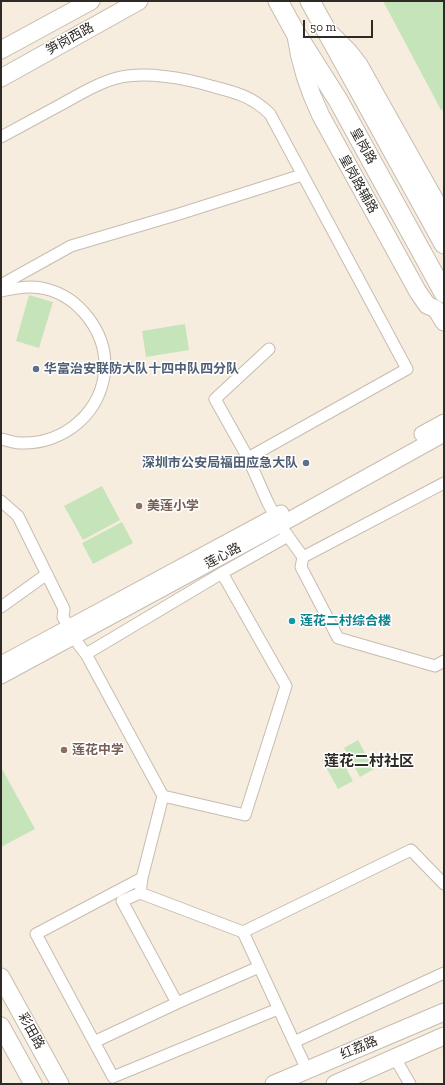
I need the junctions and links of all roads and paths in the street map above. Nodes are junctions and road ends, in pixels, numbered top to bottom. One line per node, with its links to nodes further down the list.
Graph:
1 (91, 1): 7 (main road, 笋岗西路)
2 (139, 1): 8 (main road, 笋岗西路)
3 (310, 1): 5 (highway, 皇岗路)
4 (278, 2): 6 (highway, 皇岗路)
5 (322, 22): 11 (main road); 12 (highway, 皇岗路)
6 (295, 32): 15 (highway, 皇岗路); 16 (main road, 皇岗路辅路)
7 (1, 50)
8 (1, 78)
9 (1, 137): 10 (street)
10 (302, 175): 13 (street); 21 (street)
11 (444, 216)
12 (444, 244)
13 (1, 285)
14 (1, 291): 20 (street)
15 (444, 293)
16 (444, 322)
17 (269, 348): 21 (street)
18 (444, 422): 24 (main road, 莲心路)
19 (444, 434): 24 (main road, 莲心路)
20 (1, 439)
21 (248, 458): 24 (street)
22 (444, 483): 25 (street)
23 (1, 501): 27 (street)
24 (281, 526): 25 (street); 26 (street); 29 (main road, 莲心路)
25 (303, 557): 31 (street)
26 (222, 572): 30 (street); 34 (street)
27 (47, 574): 28 (street); 29 (street)
28 (1, 608)
29 (71, 631): 30 (street); 32 (main road, 莲心路); 33 (main road, 莲心路)
30 (86, 654): 34 (street)
31 (444, 661)
32 (1, 664)
33 (1, 676)
34 (163, 796): 36 (street)
35 (435, 874): 38 (street)
36 (142, 878): 37 (street); 47 (street)
37 (140, 893): 38 (street); 42 (street)
38 (243, 932): 39 (street)
39 (259, 967): 42 (street); 43 (street)
40 (444, 973): 48 (street)
41 (1, 977): 52 (main road, 彩田路)
42 (177, 1003): 47 (street)
43 (278, 1009): 47 (street); 48 (street)
44 (444, 1012): 50 (main road, 红荔路)
45 (1, 1026): 51 (main road, 彩田路)
46 (444, 1036): 49 (main road, 红荔路)
47 (94, 1042)
48 (294, 1042): 50 (street)
49 (395, 1058): 54 (main road, 红荔路); 55 (street)
50 (307, 1070): 53 (main road, 红荔路)
51 (33, 1084)
52 (60, 1084)
53 (274, 1084)
54 (335, 1084)
55 (410, 1084)

